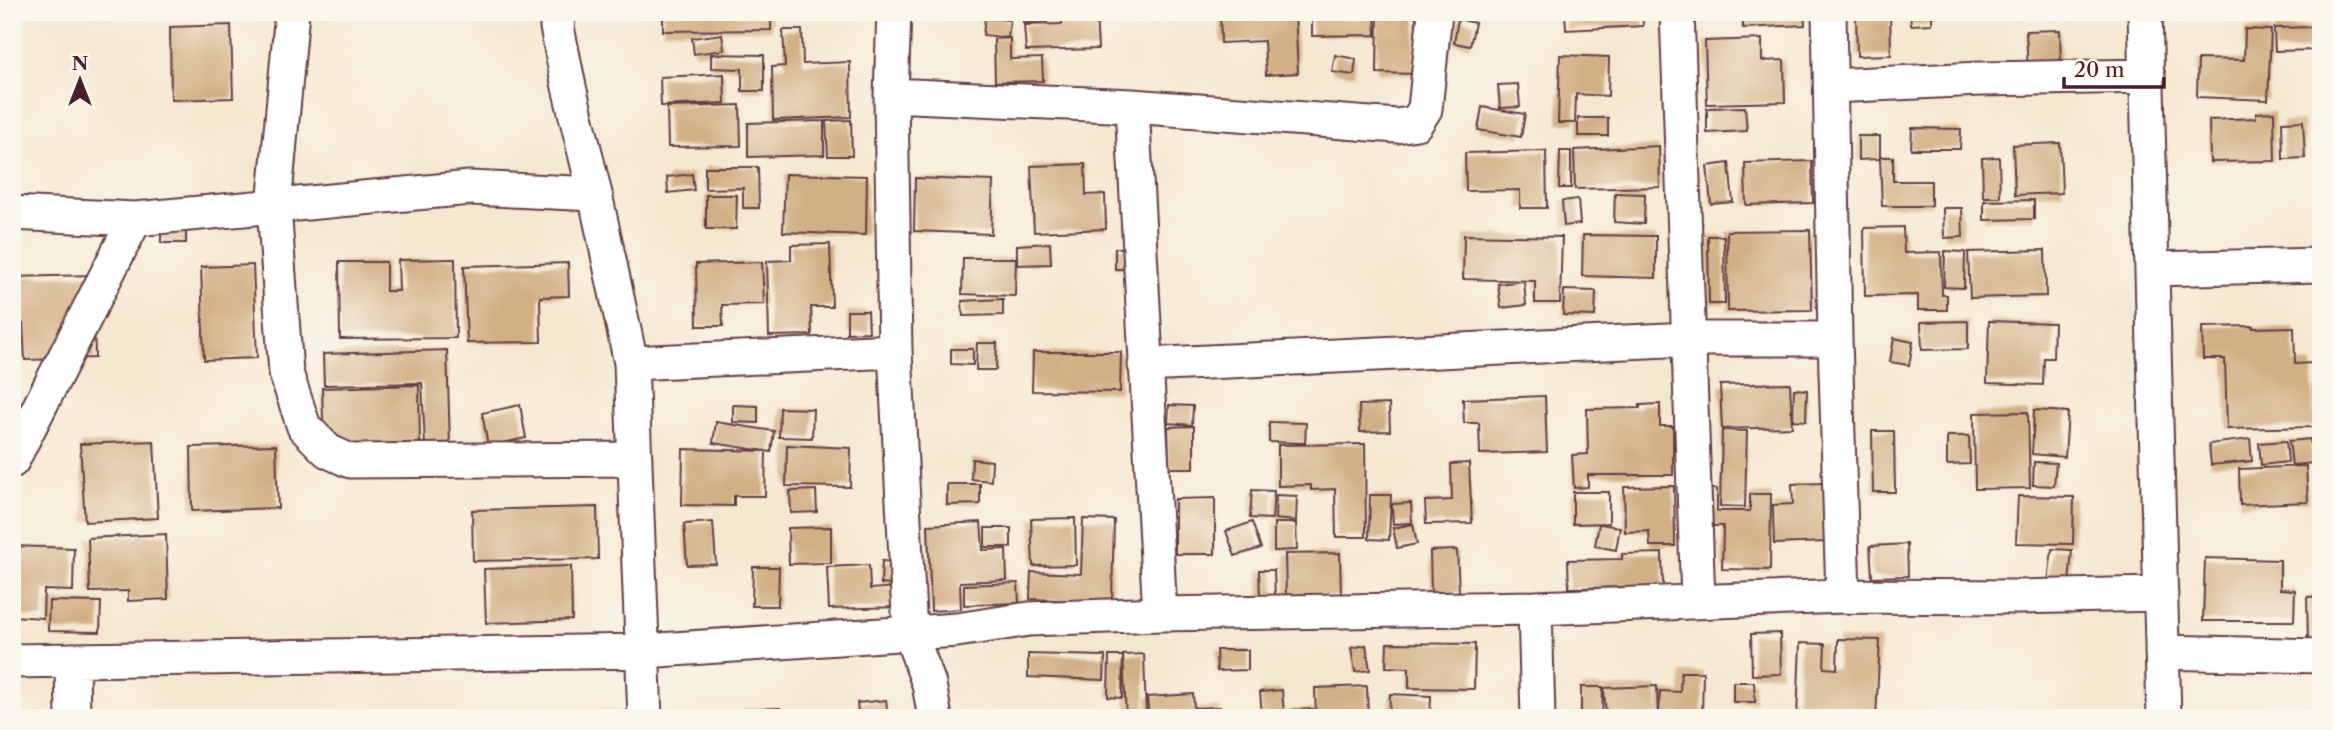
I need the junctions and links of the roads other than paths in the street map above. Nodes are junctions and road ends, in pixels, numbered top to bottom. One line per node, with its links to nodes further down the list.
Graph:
1 (292, 12): 13 (street)
2 (558, 12): 12 (street)
3 (894, 12): 10 (street)
4 (1435, 12): 11 (street)
5 (1677, 12): 19 (street)
6 (1829, 12): 9 (street)
7 (2145, 12): 8 (street)
8 (2148, 76): 9 (street); 17 (street)
9 (1831, 86): 18 (street)
10 (891, 95): 11 (street); 20 (street)
11 (1132, 106): 22 (street)
12 (595, 194): 13 (street); 21 (street)
13 (274, 206): 15 (street); 23 (street)
14 (12, 213): 15 (street)
15 (135, 219): 24 (street)
16 (2321, 265): 17 (street)
17 (2152, 269): 25 (street)
18 (1835, 339): 19 (street); 26 (street)
19 (1689, 340): 22 (street); 27 (street)
20 (895, 351): 21 (street); 30 (street)
21 (631, 363): 23 (street)
22 (1145, 365): 29 (street)
23 (635, 459): 31 (street)
24 (12, 461)
25 (2161, 594): 26 (street); 32 (street)
26 (1843, 596): 27 (street)
27 (1698, 601): 28 (street)
28 (1535, 608): 29 (street); 39 (street)
29 (1160, 614): 30 (street)
30 (910, 633): 31 (street); 38 (street)
31 (643, 651): 34 (street); 37 (street)
32 (2162, 652): 33 (street); 40 (street)
33 (2321, 656)
34 (72, 660): 35 (street); 36 (street)
35 (12, 661)
36 (73, 718)
37 (645, 718)
38 (935, 718)
39 (1538, 718)
40 (2164, 718)

